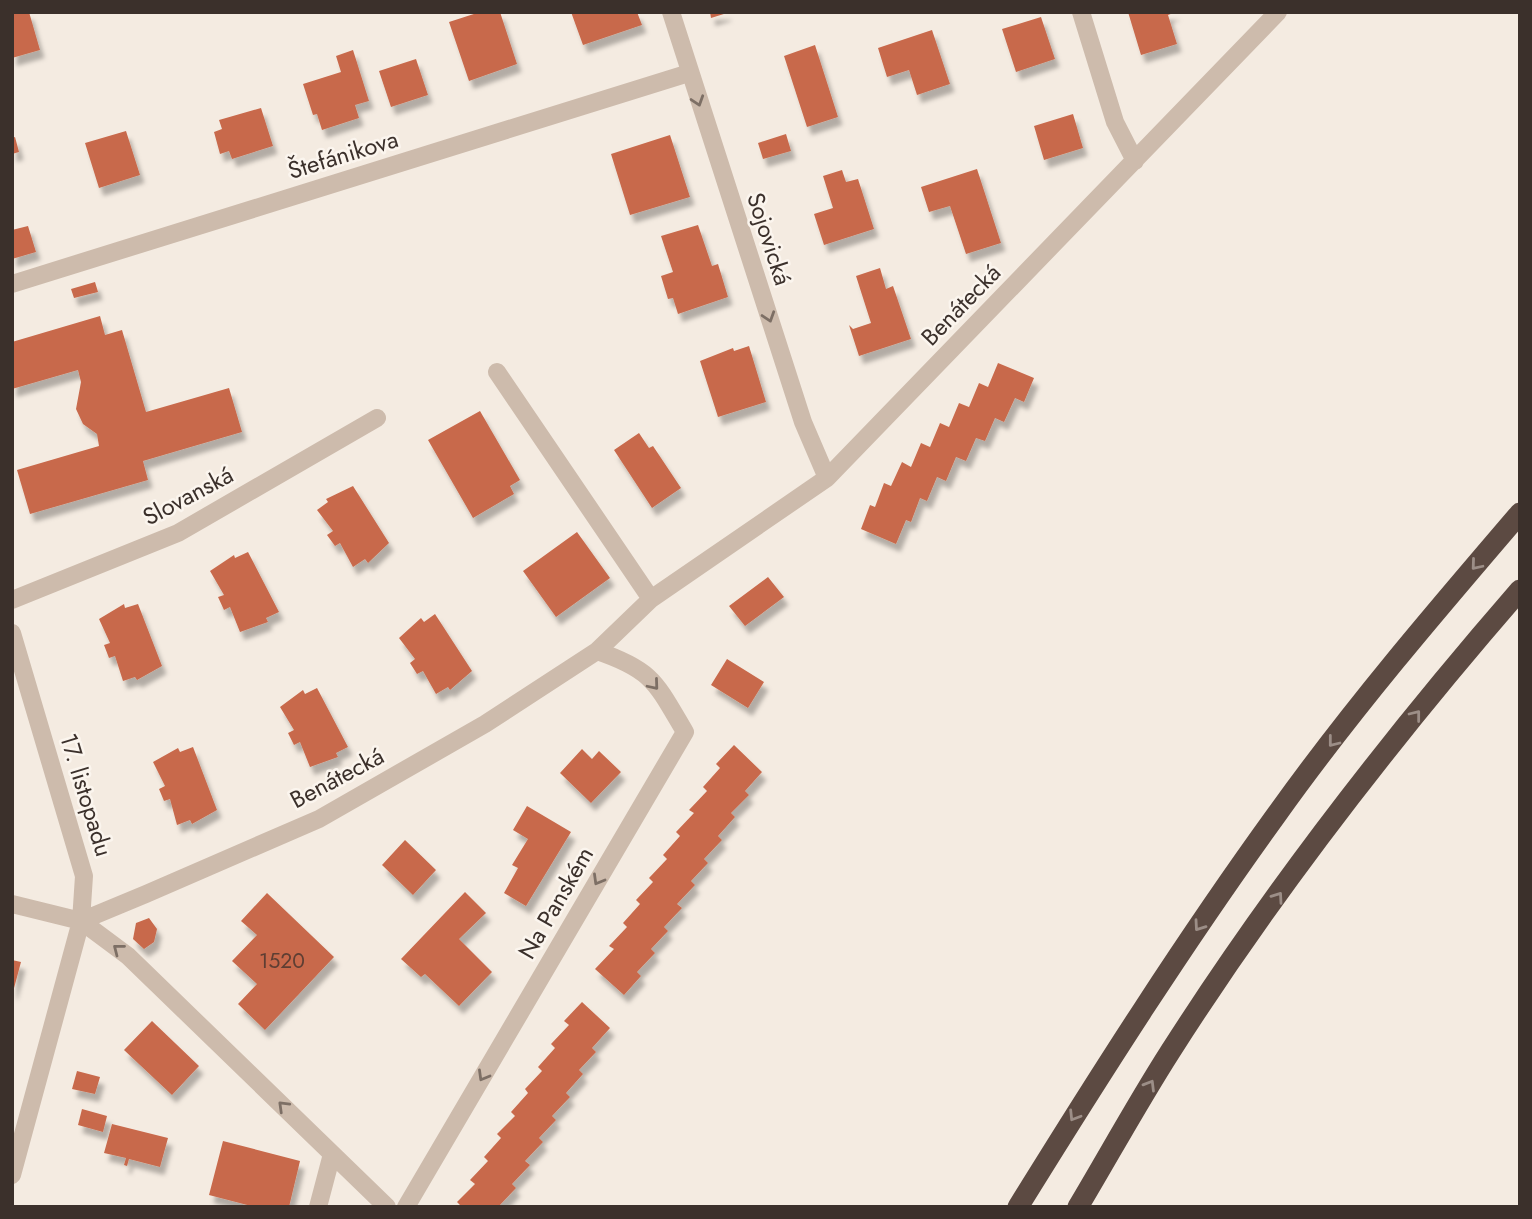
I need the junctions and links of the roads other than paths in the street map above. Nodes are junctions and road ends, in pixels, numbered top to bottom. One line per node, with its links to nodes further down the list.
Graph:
1 (671, 12): 4 (street, Sojovická)
2 (1081, 12): 5 (street)
3 (1278, 12): 5 (street, Benátecká)
4 (689, 74): 6 (street, Štefánikova); 9 (street, Sojovická, one-way to 9)
5 (1135, 161): 9 (street, Benátecká)
6 (12, 284)
7 (497, 372): 12 (street)
8 (377, 418): 13 (street, Slovanská)
9 (827, 478): 12 (street, Benátecká)
10 (1520, 513): 23 (highway, one-way to 23)
11 (1520, 590): 24 (highway, one-way to 11)
12 (651, 599): 15 (street, Benátecká)
13 (12, 600)
14 (12, 633): 17 (street, 17. listopadu)
15 (597, 651): 17 (street, Benátecká); 22 (street, Na Panském, one-way to 22)
16 (12, 904): 17 (street)
17 (81, 921): 18 (street, one-way to 17); 19 (street, 17. listopadu)
18 (332, 1154): 20 (street); 21 (street)
19 (12, 1175)
20 (318, 1207)
21 (387, 1207)
22 (406, 1207)
23 (1017, 1207)
24 (1078, 1207)

